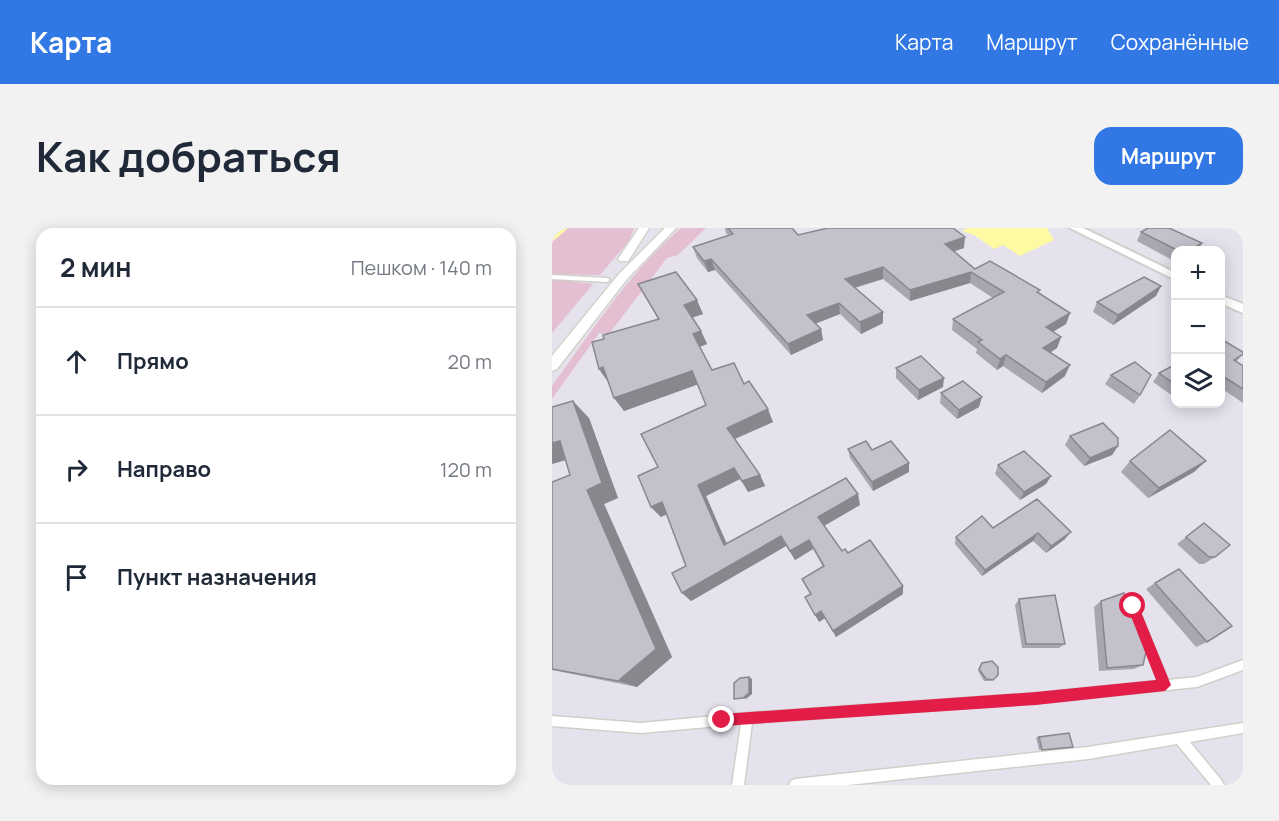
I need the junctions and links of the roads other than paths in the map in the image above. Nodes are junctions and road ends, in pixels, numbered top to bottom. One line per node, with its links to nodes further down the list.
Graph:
1 (644, 228): 6 (main road)
2 (671, 228): 10 (main road)
3 (1075, 228): 4 (street)
4 (1171, 274)
5 (552, 277): 6 (lane)
6 (606, 280): 9 (main road)
7 (1225, 300): 8 (street)
8 (1243, 309)
9 (552, 346)
10 (552, 366)
11 (1133, 606): 13 (lane)
12 (1243, 665): 13 (lane)
13 (1165, 685): 14 (lane)
14 (747, 718): 15 (lane); 19 (lane)
15 (552, 721)
16 (1243, 728): 17 (lane)
17 (1180, 738): 18 (lane); 21 (lane)
18 (868, 782): 20 (lane)
19 (738, 785)
20 (795, 785)
21 (1218, 785)

